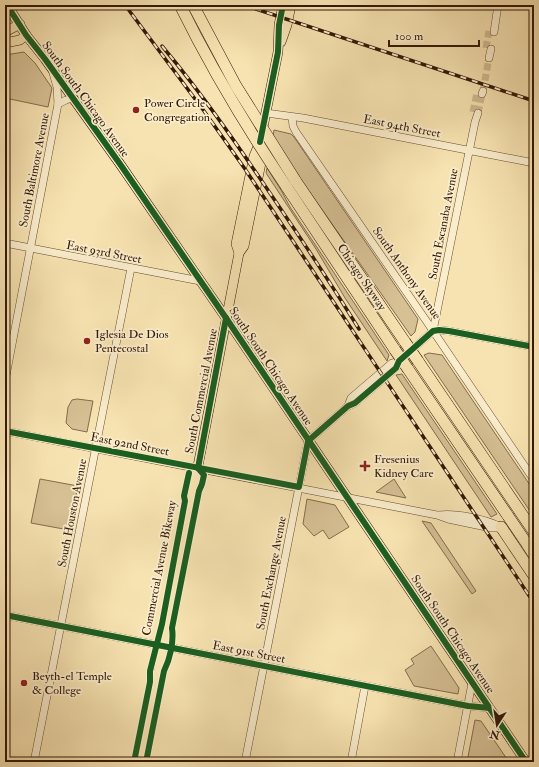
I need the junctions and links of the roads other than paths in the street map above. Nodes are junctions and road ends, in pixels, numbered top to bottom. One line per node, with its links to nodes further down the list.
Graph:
1 (7, 5): 7 (main road, South South Chicago Avenue)
2 (180, 5): 23 (highway, Chicago Skyway, bridge)
3 (193, 5): 23 (highway, Chicago Skyway, bridge)
4 (283, 5): 13 (main road, South Commercial Avenue)
5 (291, 5): 13 (main road, South Commercial Avenue)
6 (498, 5): 9 (street)
7 (20, 24): 8 (main road); 10 (main road, South South Chicago Avenue)
8 (5, 32)
9 (492, 32)
10 (26, 35): 11 (main road); 15 (main road, South South Chicago Avenue)
11 (5, 43)
12 (488, 49): 14 (street)
13 (278, 52): 18 (main road, South Commercial Avenue)
14 (487, 57)
15 (52, 70): 16 (main road, South South Chicago Avenue); 17 (street, South Baltimore Avenue)
16 (73, 98): 17 (street, South Baltimore Avenue); 27 (main road, South South Chicago Avenue)
17 (58, 104): 25 (street, South Baltimore Avenue)
18 (266, 112): 20 (street, East 94th Street); 28 (main road, South Commercial Avenue)
19 (476, 113): 21 (street, South Escanaba Avenue)
20 (292, 117): 21 (street, East 94th Street); 29 (street, South Anthony Avenue)
21 (469, 150): 22 (street, East 94th Street); 29 (street, South Escanaba Avenue)
22 (534, 162)
23 (290, 183): 40 (highway, Chicago Skyway, bridge); 41 (highway, Chicago Skyway, bridge)
24 (5, 243): 25 (street, East 93rd Street)
25 (30, 248): 26 (street, East 93rd Street); 31 (street, South Baltimore Avenue)
26 (131, 268): 27 (street, East 93rd Street); 34 (street, South Houston Avenue)
27 (200, 281): 28 (main road, South South Chicago Avenue)
28 (226, 318): 33 (main road, South South Chicago Avenue); 35 (main road, South Commercial Avenue)
29 (433, 331): 30 (street); 33 (street); 36 (street, South Anthony Avenue)
30 (534, 347)
31 (5, 381)
32 (5, 431): 34 (street, East 92nd Street)
33 (308, 441): 37 (street, South Exchange Avenue); 38 (main road, South South Chicago Avenue)
34 (96, 448): 35 (street, East 92nd Street); 44 (street, South Houston Avenue)
35 (198, 468): 37 (street, East 92nd Street); 45 (main road, South Commercial Avenue)
36 (534, 480)
37 (299, 487): 38 (street, East 92nd Street); 46 (street, South Exchange Avenue)
38 (347, 497): 39 (street, East 92nd Street); 47 (main road, South South Chicago Avenue)
39 (501, 527): 40 (street, East 92nd Street); 42 (highway)
40 (534, 533)
41 (534, 555)
42 (534, 576)
43 (5, 615): 44 (street, East 91st Street)
44 (60, 626): 45 (street, East 91st Street); 51 (street, South Houston Avenue)
45 (163, 647): 46 (street, East 91st Street); 52 (main road, South Commercial Avenue)
46 (264, 666): 48 (street, East 91st Street); 53 (street, South Exchange Avenue)
47 (472, 683): 49 (street); 50 (main road, South South Chicago Avenue)
48 (366, 686): 49 (street, East 91st Street); 54 (street)
49 (468, 706): 50 (street, East 91st Street); 55 (street)
50 (490, 708): 56 (main road, South South Chicago Avenue)
51 (34, 762)
52 (141, 762)
53 (246, 762)
54 (351, 762)
55 (457, 762)
56 (526, 762)

